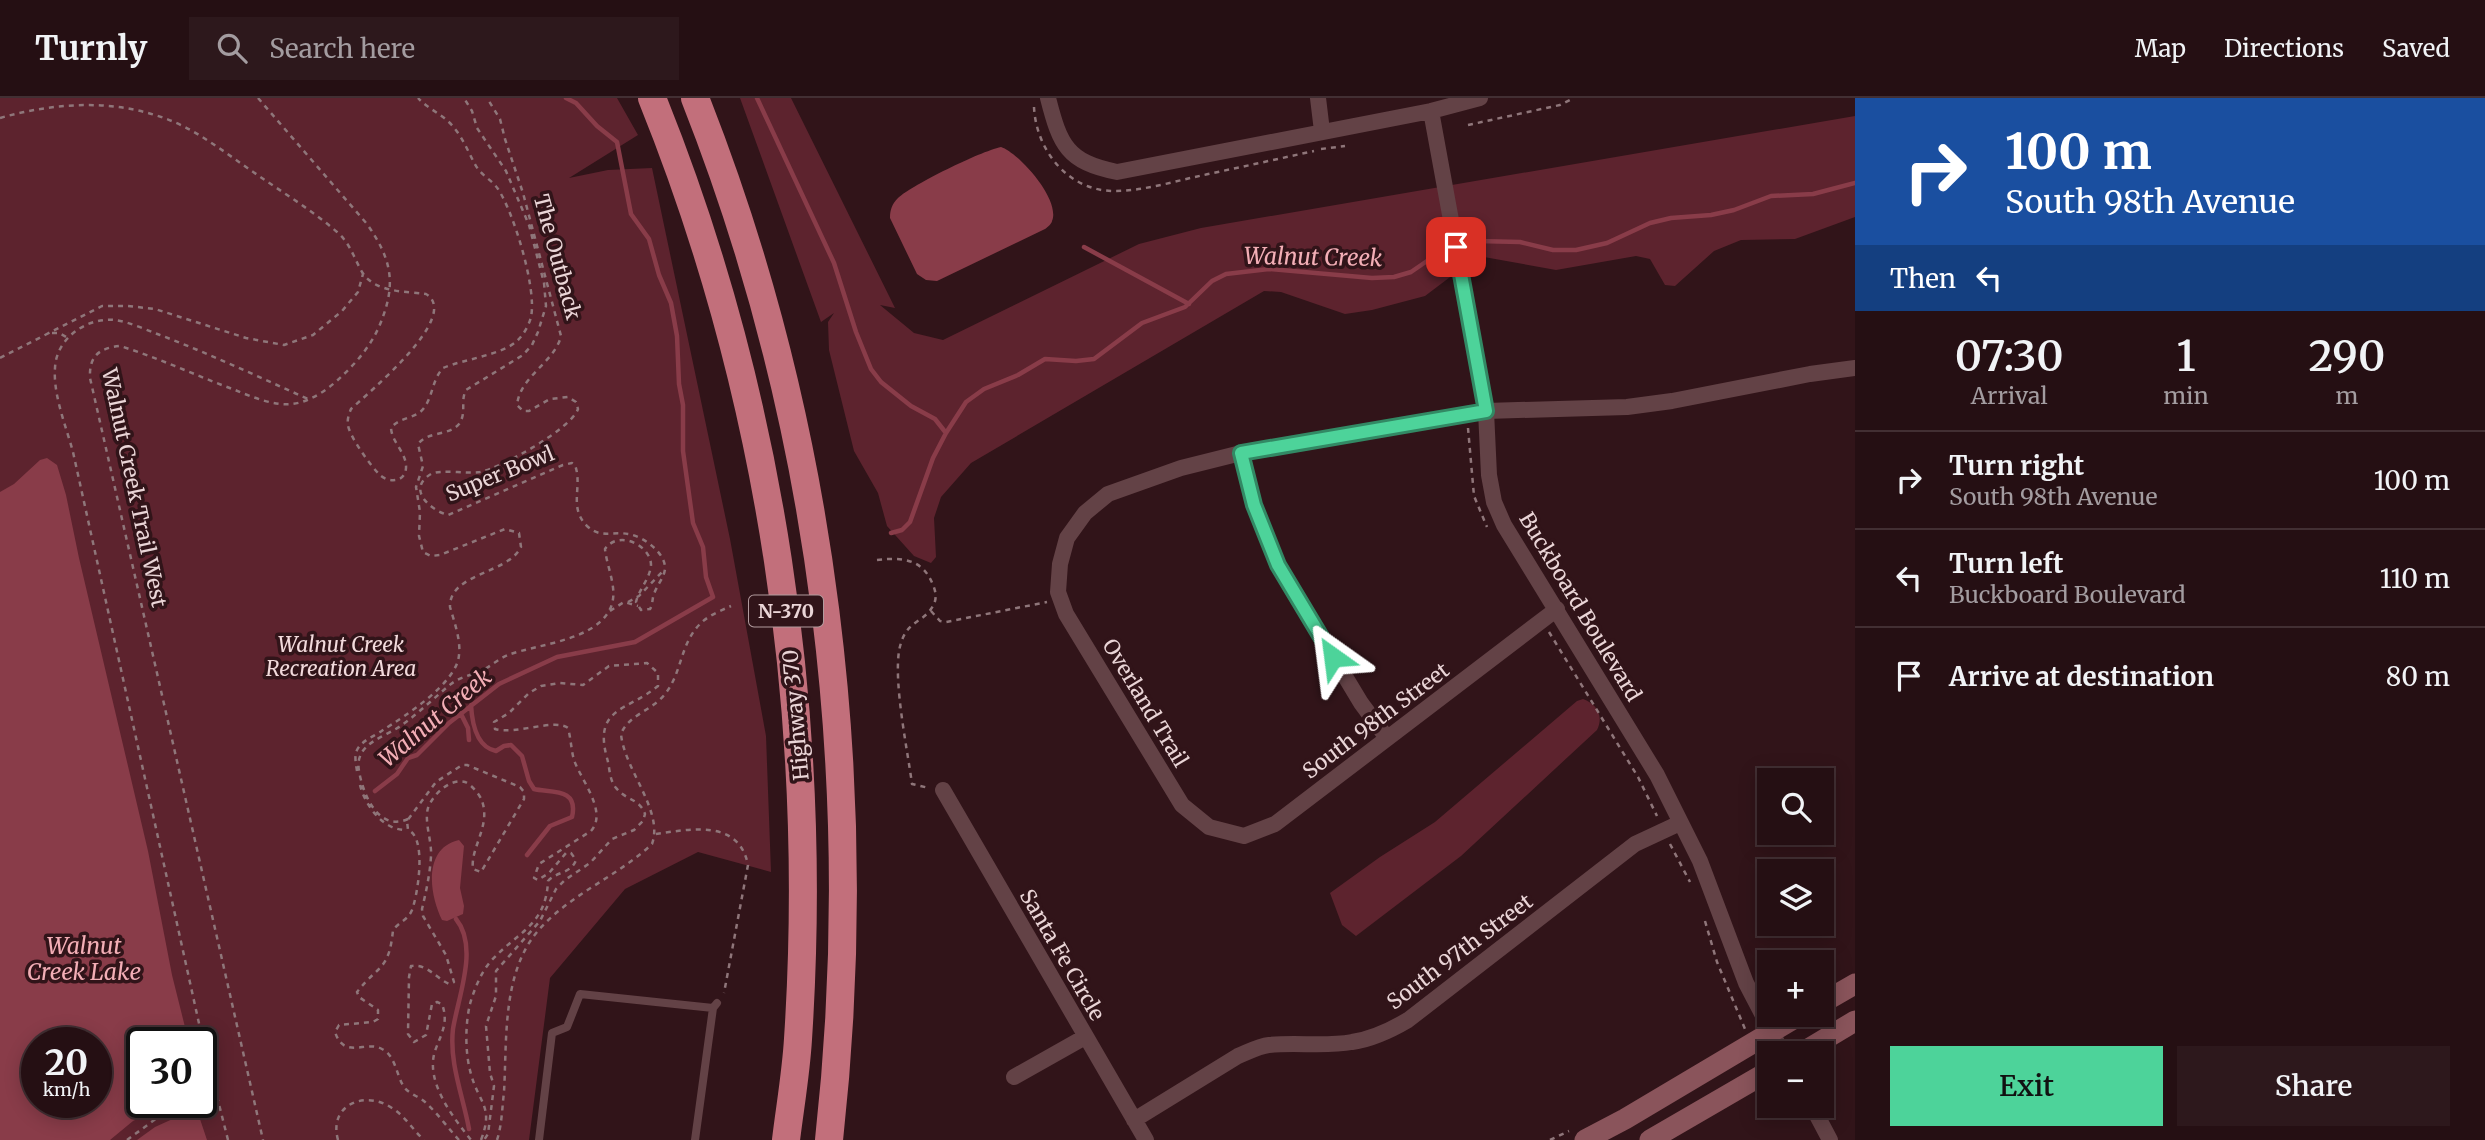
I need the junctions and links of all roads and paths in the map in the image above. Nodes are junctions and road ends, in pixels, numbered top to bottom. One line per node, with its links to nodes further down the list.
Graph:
1 (258, 98): 20 (path, Walnut Creek Trail West)
2 (418, 98): 20 (path)
3 (464, 98): 28 (path, The Outback)
4 (487, 98): 28 (path, The Outback)
5 (652, 98): 63 (highway, Highway 370 / N-370)
6 (678, 98): 18 (highway)
7 (695, 98): 17 (highway, Highway 370 / N-370)
8 (701, 98): 17 (highway)
9 (1048, 98): 16 (street)
10 (1318, 98): 16 (street)
11 (1480, 98): 13 (street)
12 (1574, 98): 15 (path)
13 (1431, 111): 16 (street); 26 (street, Buckboard Boulevard)
14 (0, 118): 19 (path)
15 (1468, 125)
16 (1322, 131)
17 (710, 135): 18 (highway, Highway 370 / N-370)
18 (727, 185): 84 (highway, Highway 370 / N-370)
19 (363, 274): 20 (path); 21 (path)
20 (390, 289): 25 (path, Walnut Creek Trail West)
21 (45, 335): 22 (path); 23 (path)
22 (68, 338): 25 (path); 56 (path)
23 (0, 358)
24 (1855, 368): 26 (street)
25 (309, 399): 74 (path, Walnut Creek Trail West)
26 (1486, 411): 27 (street); 36 (street, Buckboard Boulevard)
27 (1241, 453): 31 (street); 40 (street)
28 (419, 491): 30 (path, Super Bowl); 47 (path, Super Bowl)
29 (877, 560): 37 (path)
30 (665, 568): 32 (path); 35 (path)
31 (1059, 596): 37 (path); 46 (street, Overland Trail)
32 (637, 597): 33 (path); 35 (path); 38 (path)
33 (628, 602): 35 (path); 38 (path)
34 (731, 606): 48 (path)
35 (638, 607)
36 (1557, 609): 40 (street, South 98th Street); 45 (street, Buckboard Boulevard)
37 (930, 610): 41 (path)
38 (610, 611): 43 (path)
39 (1551, 635): 44 (path)
40 (1387, 738): 46 (street, South 98th Street)
41 (912, 784)
42 (943, 790): 60 (street, Santa Fe Circle)
43 (408, 819): 47 (path); 70 (path)
44 (1659, 820)
45 (1680, 823): 59 (street, Buckboard Boulevard); 69 (street, South 97th Street)
46 (1209, 827)
47 (408, 830): 71 (path)
48 (656, 834): 54 (path); 79 (path)
49 (1670, 844): 50 (path)
50 (1690, 881)
51 (1702, 913): 58 (path)
52 (1855, 984): 53 (main road)
53 (1834, 996)
54 (715, 1006): 80 (lane); 81 (lane)
55 (1855, 1021): 62 (main road)
56 (200, 1027)
57 (1780, 1027): 59 (main road)
58 (1746, 1032)
59 (1771, 1032): 61 (street, Buckboard Boulevard); 86 (main road)
60 (1085, 1037): 64 (street); 69 (street, Santa Fe Circle)
61 (1776, 1041)
62 (1822, 1041)
63 (798, 1043): 82 (highway, Highway 370 / N-370); 83 (highway)
64 (1014, 1077)
65 (1757, 1078): 87 (main road)
66 (217, 1096): 73 (path)
67 (157, 1118): 72 (path)
68 (1818, 1118): 88 (street)
69 (1134, 1120): 85 (street, Santa Fe Circle)
70 (466, 1134): 71 (path); 77 (path)
71 (458, 1139)
72 (127, 1140)
73 (228, 1140)
74 (263, 1140)
75 (338, 1140): 76 (path)
76 (424, 1140)
77 (471, 1140)
78 (483, 1140): 78 (path)
79 (496, 1140)
80 (539, 1140)
81 (695, 1140)
82 (786, 1140)
83 (803, 1140)
84 (829, 1140)
85 (1146, 1140)
86 (1585, 1140)
87 (1650, 1140)
88 (1830, 1140)

